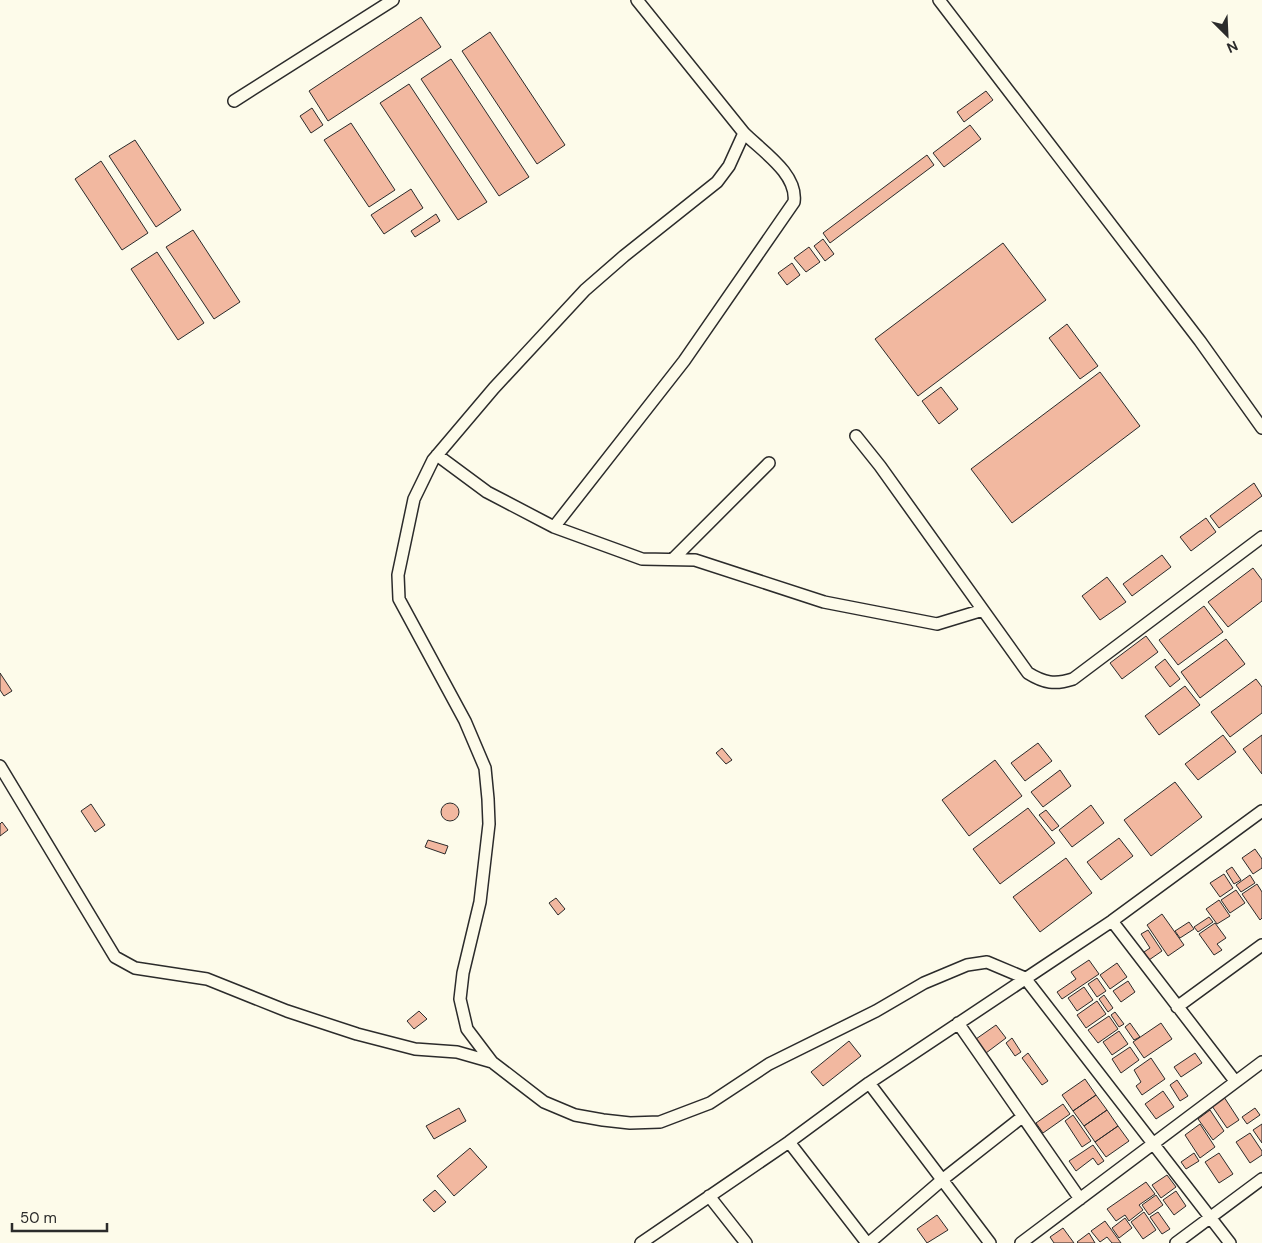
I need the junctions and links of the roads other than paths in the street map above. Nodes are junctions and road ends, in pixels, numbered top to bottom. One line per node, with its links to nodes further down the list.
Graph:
1 (393, 0): 4 (street)
2 (637, 0): 5 (street)
3 (939, 0): 6 (street)
4 (234, 101)
5 (744, 133): 8 (street); 10 (street)
6 (1262, 428)
7 (856, 436): 13 (street)
8 (438, 455): 10 (street); 21 (street)
9 (769, 463): 12 (street)
10 (554, 527): 12 (street)
11 (1262, 537): 13 (street)
12 (674, 558): 13 (street)
13 (983, 610)
14 (0, 766): 21 (street)
15 (1262, 811): 16 (street)
16 (1112, 921): 18 (street); 19 (street)
17 (1262, 945): 19 (street)
18 (1025, 978): 20 (street); 21 (street); 27 (street)
19 (1178, 1007): 23 (street)
20 (958, 1023): 24 (street); 25 (street)
21 (492, 1062)
22 (1262, 1062): 23 (street)
23 (1235, 1081): 27 (street)
24 (869, 1083): 26 (street); 29 (street)
25 (1022, 1117): 29 (street); 31 (street)
26 (789, 1142): 30 (street); 35 (street)
27 (1154, 1143): 31 (street); 32 (street)
28 (1262, 1179): 32 (street)
29 (942, 1180): 35 (street); 36 (street)
30 (710, 1196): 33 (street); 34 (street)
31 (1080, 1198): 37 (street)
32 (1212, 1217): 38 (street); 39 (street)
33 (642, 1243)
34 (746, 1243)
35 (868, 1243)
36 (990, 1243)
37 (1021, 1243)
38 (1176, 1243)
39 (1230, 1243)

